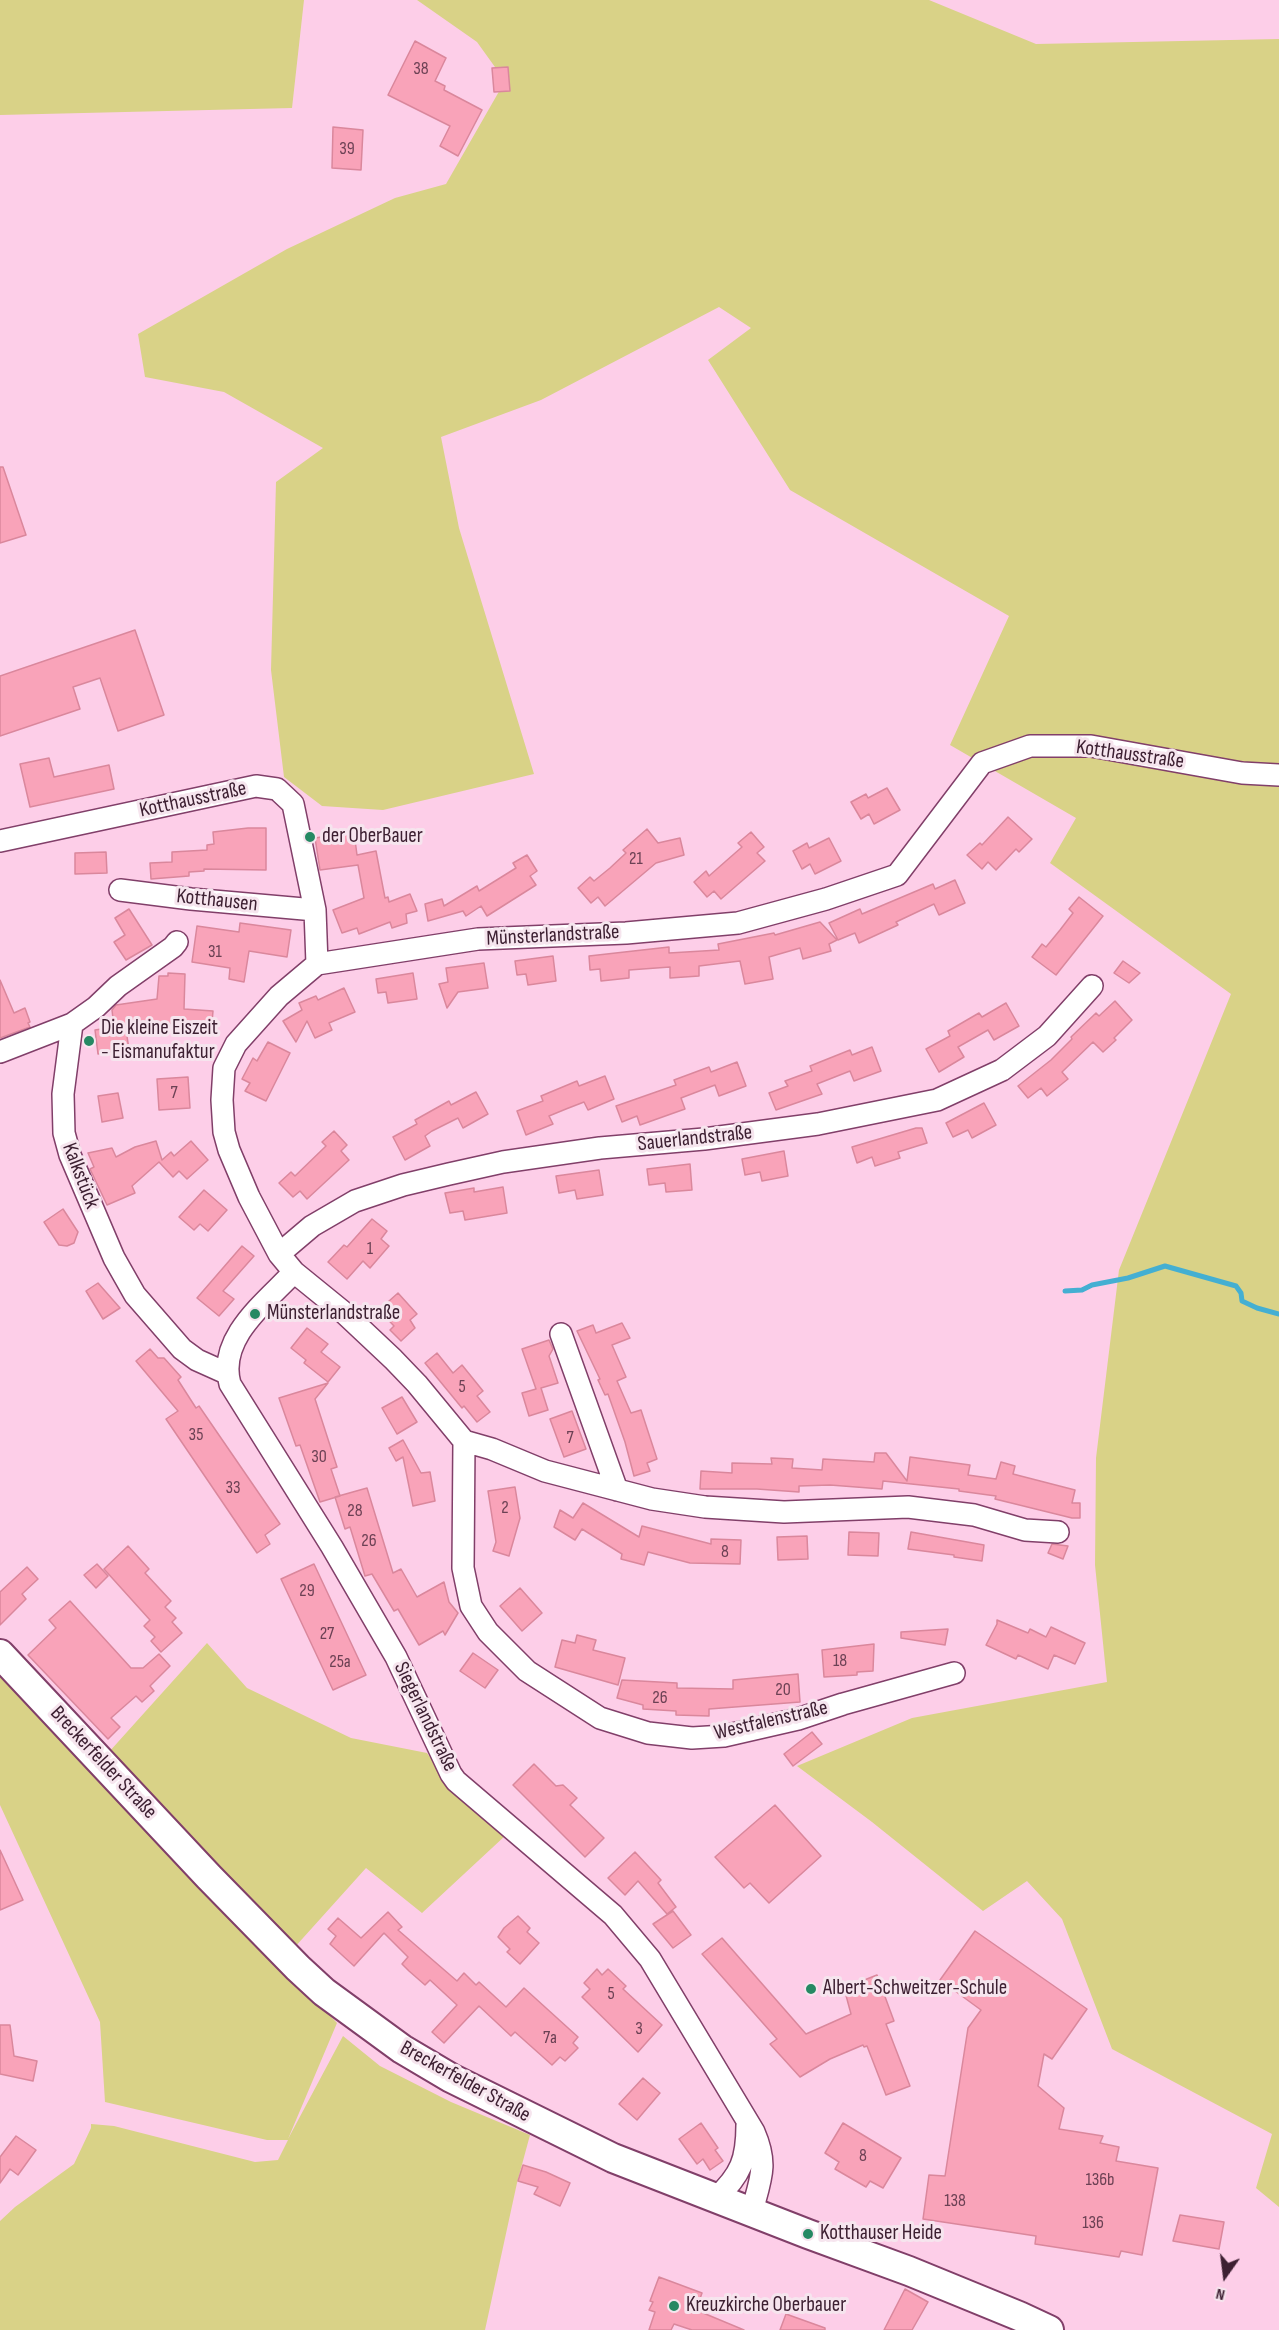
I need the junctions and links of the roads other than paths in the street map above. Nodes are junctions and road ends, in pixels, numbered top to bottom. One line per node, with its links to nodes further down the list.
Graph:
1 (982, 763): 2 (street, Kotthausstraße); 7 (street, Münsterlandstraße)
2 (1279, 776)
3 (0, 841): 5 (street, Kotthausstraße)
4 (120, 890): 5 (street, Kotthausen)
5 (315, 910): 7 (street, Kotthausstraße)
6 (177, 942): 9 (street)
7 (317, 964): 11 (street)
8 (1092, 986): 11 (street, Sauerlandstraße)
9 (72, 1027): 10 (street); 14 (street, Kalkstück)
10 (0, 1052)
11 (279, 1254): 12 (street)
12 (294, 1272): 14 (street); 15 (street)
13 (561, 1334): 16 (street)
14 (226, 1373): 20 (street, Siegerlandstraße)
15 (464, 1442): 16 (street); 19 (street, Westfalenstraße)
16 (617, 1490): 17 (street)
17 (1058, 1532)
18 (0, 1654): 21 (main road, Breckerfelder Straße)
19 (954, 1673)
20 (747, 2121): 21 (street); 22 (street, Siegerlandstraße)
21 (716, 2198): 22 (main road, Breckerfelder Straße)
22 (752, 2211): 23 (main road, Breckerfelder Straße)
23 (1049, 2330)

